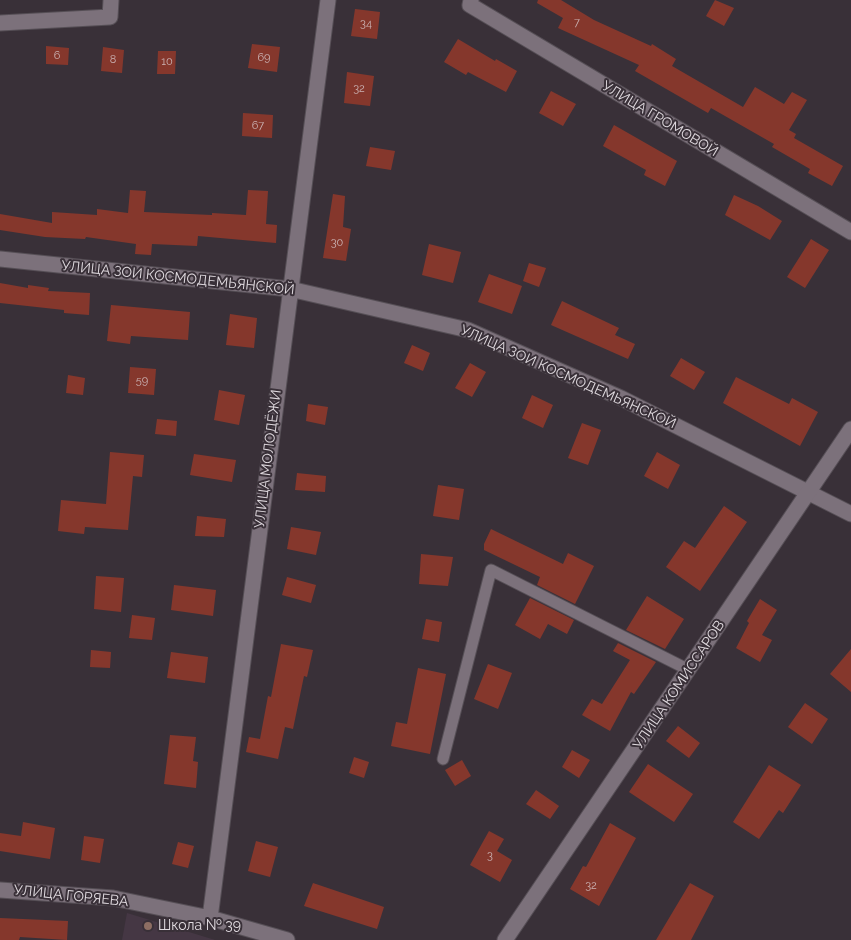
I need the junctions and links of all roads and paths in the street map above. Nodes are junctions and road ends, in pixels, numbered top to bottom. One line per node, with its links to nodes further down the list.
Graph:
1 (111, 0): 4 (street)
2 (328, 0): 7 (street, УЛИЦА МОЛОДЁЖИ)
3 (470, 2): 5 (street, УЛИЦА ГРОМОВОЙ)
4 (0, 23)
5 (851, 232)
6 (0, 258): 7 (street, УЛИЦА ЗОИ КОСМОДЕМЬЯНСКОЙ)
7 (290, 289): 9 (street, УЛИЦА ЗОИ КОСМОДЕМЬЯНСКОЙ); 14 (street, УЛИЦА МОЛОДЁЖИ)
8 (851, 429): 9 (street, УЛИЦА КОМИССАРОВ)
9 (810, 491): 10 (street, УЛИЦА ЗОИ КОСМОДЕМЬЯНСКОЙ); 11 (street, УЛИЦА КОМИССАРОВ)
10 (851, 514)
11 (690, 670): 12 (lane); 16 (street, УЛИЦА КОМИССАРОВ)
12 (443, 759)
13 (0, 890): 14 (street, УЛИЦА ГОРЯЕВА)
14 (210, 918): 15 (street, УЛИЦА ГОРЯЕВА)
15 (287, 940)
16 (505, 940)

